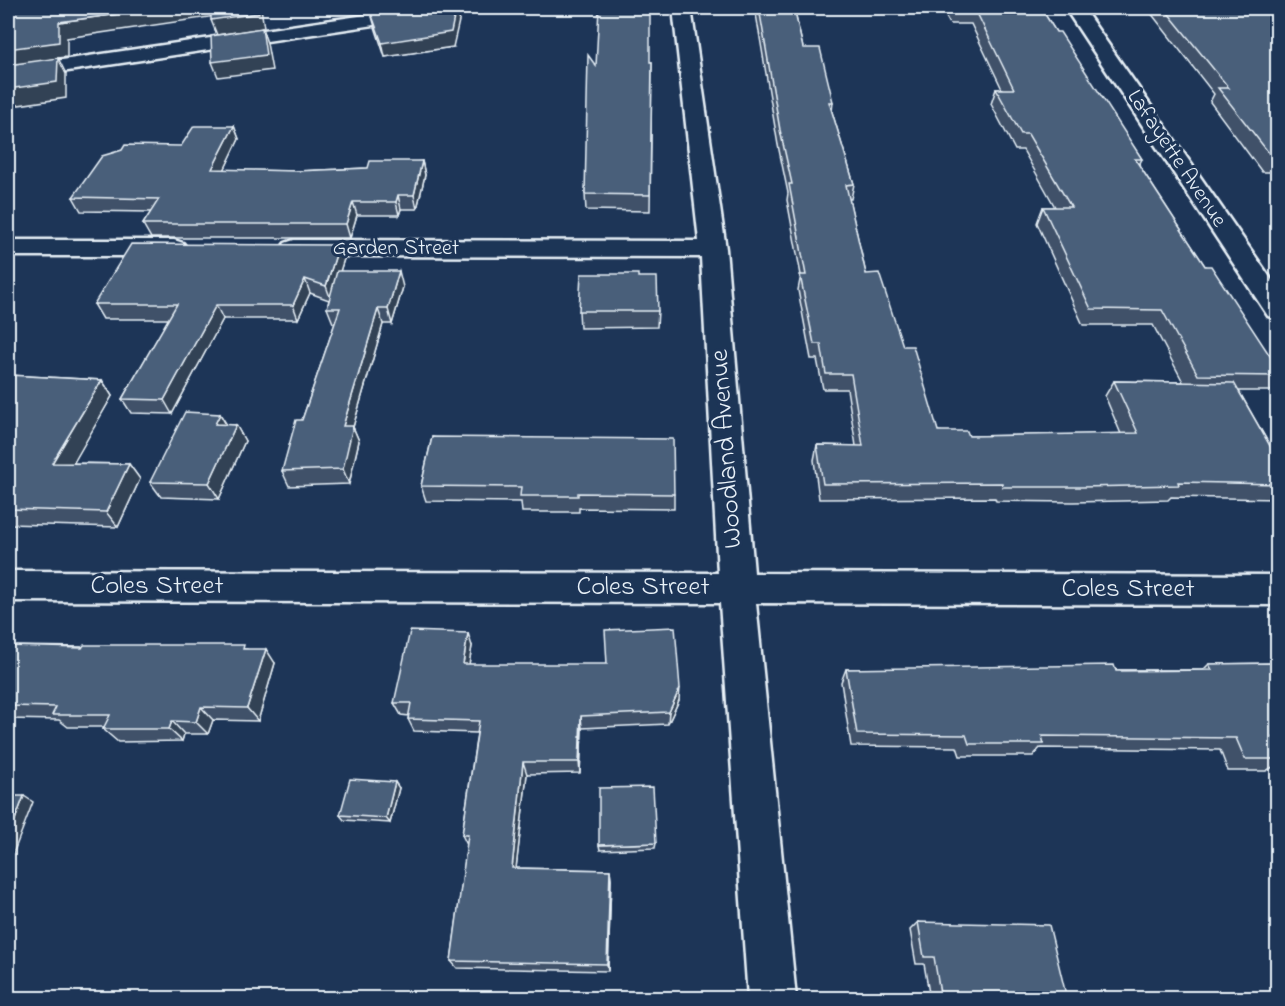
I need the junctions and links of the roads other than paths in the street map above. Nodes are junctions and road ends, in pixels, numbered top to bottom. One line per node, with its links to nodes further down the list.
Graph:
1 (293, 8): 5 (street)
2 (447, 8): 5 (street)
3 (682, 8): 10 (street, Woodland Avenue)
4 (1074, 8): 11 (street, Lafayette Avenue)
5 (299, 30): 6 (street)
6 (8, 74)
7 (8, 248): 8 (street)
8 (199, 248)
9 (271, 248): 10 (street, Garden Street)
10 (713, 249): 13 (street, Woodland Avenue)
11 (1278, 310)
12 (8, 586): 13 (street, Coles Street)
13 (737, 587): 14 (street, Coles Street); 15 (street, Woodland Avenue)
14 (1278, 590)
15 (772, 999)

